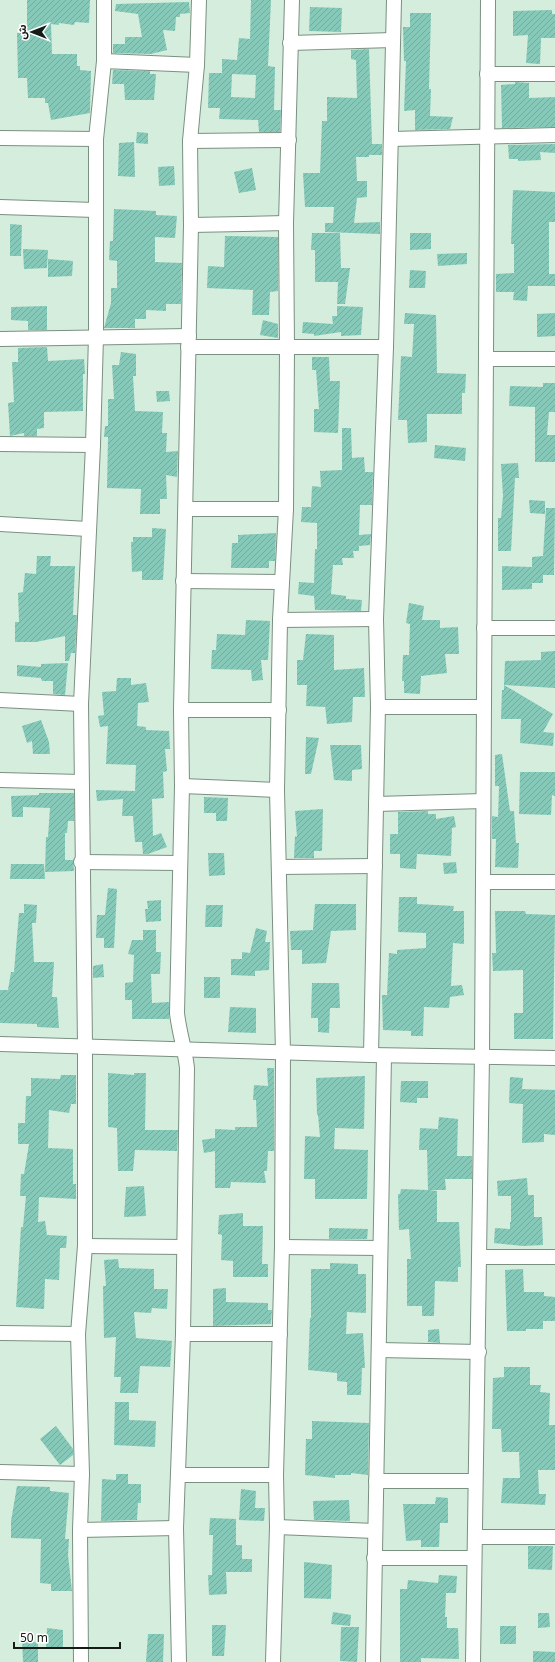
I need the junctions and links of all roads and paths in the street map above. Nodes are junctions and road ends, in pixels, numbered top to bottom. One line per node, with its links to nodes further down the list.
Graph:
1 (104, 0): 8 (street)
2 (199, 0): 9 (street)
3 (292, 0): 7 (street)
4 (394, 0): 6 (street)
5 (488, 0): 10 (street)
6 (393, 40): 7 (street); 16 (street)
7 (290, 43): 17 (street)
8 (104, 62): 9 (street); 15 (street)
9 (197, 65): 18 (street)
10 (487, 74): 11 (street); 13 (street)
11 (555, 74)
12 (555, 135): 13 (street)
13 (487, 136): 16 (street); 28 (street)
14 (0, 138): 15 (street)
15 (96, 139): 20 (street)
16 (391, 139): 27 (street)
17 (289, 140): 18 (street); 21 (street)
18 (190, 141): 22 (street)
19 (0, 207): 20 (street)
20 (95, 210): 23 (street)
21 (286, 223): 22 (street); 26 (street)
22 (191, 225): 25 (street)
23 (96, 336): 24 (street); 25 (street); 31 (street)
24 (0, 339)
25 (188, 342): 26 (street); 32 (street)
26 (287, 346): 27 (street); 33 (street)
27 (386, 346): 38 (street)
28 (486, 359): 29 (street); 40 (street)
29 (555, 359)
30 (0, 444): 31 (street)
31 (93, 445): 35 (street)
32 (186, 509): 33 (street); 36 (street)
33 (286, 509): 37 (street)
34 (0, 524): 35 (street)
35 (88, 529): 43 (street)
36 (183, 581): 37 (street); 46 (street)
37 (282, 582): 39 (street)
38 (376, 619): 39 (street); 44 (street)
39 (280, 620): 47 (street)
40 (484, 628): 41 (street); 45 (street)
41 (555, 628)
42 (0, 700): 43 (street)
43 (81, 704): 49 (street)
44 (378, 707): 45 (street); 53 (street)
45 (484, 707): 52 (street)
46 (181, 710): 47 (street); 50 (street)
47 (279, 710): 51 (street)
48 (0, 780): 49 (street)
49 (81, 782): 54 (street)
50 (182, 786): 51 (street); 55 (street)
51 (277, 790): 57 (street)
52 (483, 801): 53 (street); 58 (street)
53 (376, 804): 56 (street)
54 (81, 862): 55 (street); 61 (street)
55 (180, 863): 62 (street)
56 (374, 866): 57 (street); 64 (street)
57 (279, 867): 63 (street)
58 (483, 882): 59 (street); 65 (street)
59 (555, 882)
60 (0, 1044): 61 (street)
61 (85, 1046): 62 (street); 67 (street)
62 (185, 1049): 63 (street); 68 (street)
63 (283, 1053): 64 (street); 69 (street)
64 (377, 1055): 65 (street); 70 (street)
65 (482, 1056): 66 (street); 71 (street)
66 (555, 1058)
67 (84, 1246): 68 (street); 74 (street)
68 (183, 1247): 75 (street)
69 (282, 1247): 70 (street); 76 (street)
70 (380, 1248): 77 (street)
71 (480, 1257): 72 (street); 78 (street)
72 (555, 1257)
73 (0, 1333): 74 (street)
74 (78, 1334): 80 (street)
75 (183, 1334): 76 (street); 81 (street)
76 (280, 1334): 82 (street)
77 (378, 1350): 78 (street); 83 (street)
78 (479, 1352): 84 (street)
79 (0, 1472): 80 (street)
80 (82, 1474): 87 (street)
81 (179, 1475): 82 (street); 86 (street)
82 (276, 1475): 85 (street)
83 (376, 1481): 84 (street); 88 (street)
84 (475, 1481): 90 (street)
85 (277, 1527): 88 (street); 95 (street)
86 (176, 1528): 87 (street); 94 (street)
87 (80, 1530): 93 (street)
88 (374, 1530): 91 (street)
89 (555, 1536): 90 (street)
90 (475, 1537): 92 (street)
91 (374, 1558): 92 (street); 96 (street)
92 (474, 1558): 97 (street)
93 (81, 1662)
94 (179, 1662)
95 (273, 1662)
96 (373, 1662)
97 (473, 1662)

